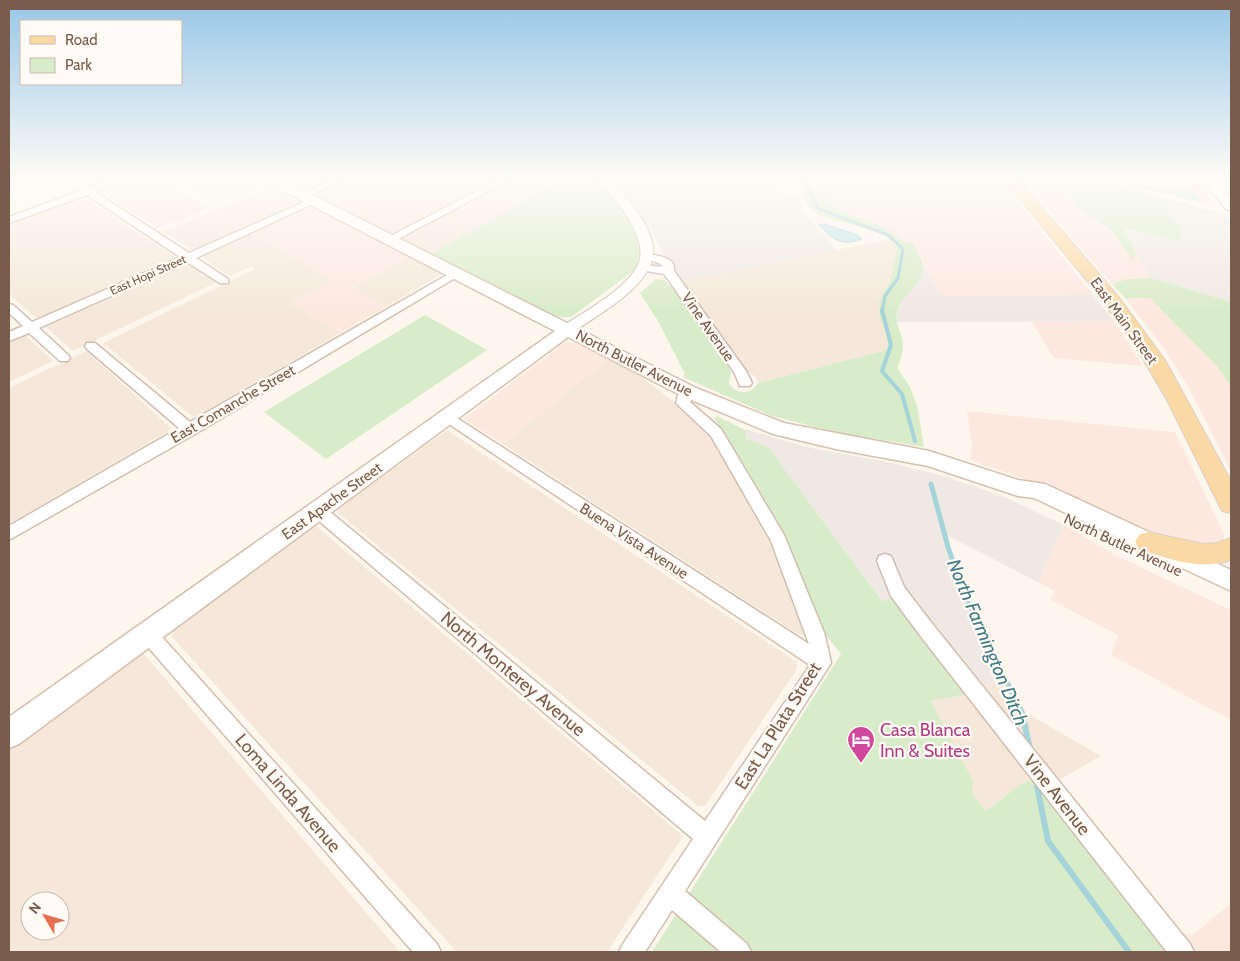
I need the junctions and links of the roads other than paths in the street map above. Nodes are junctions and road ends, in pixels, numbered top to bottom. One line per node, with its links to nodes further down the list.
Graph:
1 (138, 224): 8 (street)
2 (256, 224): 8 (street, East Hopi Street)
3 (361, 224): 7 (main road, North Butler Avenue)
4 (418, 224): 7 (street)
5 (637, 224): 9 (street)
6 (1048, 224): 25 (main road, East Main Street)
7 (390, 238): 10 (main road, North Butler Avenue)
8 (188, 257): 11 (street); 14 (street, East Hopi Street)
9 (646, 262): 15 (street, East Apache Street); 20 (street, Vine Avenue)
10 (456, 274): 12 (main road, North Butler Avenue); 23 (street, East Comanche Street)
11 (224, 281)
12 (503, 297): 15 (main road, North Butler Avenue); 18 (main road)
13 (9, 307): 14 (street)
14 (31, 327): 16 (street, East Hopi Street); 19 (street)
15 (568, 330): 18 (main road, East Apache Street); 21 (main road, North Butler Avenue)
16 (9, 337)
17 (91, 346): 23 (street)
18 (543, 348): 22 (main road, East Apache Street)
19 (64, 358)
20 (745, 384)
21 (689, 392): 24 (main road, North Butler Avenue); 34 (street, East La Plata Street)
22 (447, 418): 26 (main road, East Apache Street); 34 (street, Buena Vista Avenue)
23 (190, 430): 27 (street, East Comanche Street)
24 (1018, 488): 28 (main road, North Butler Avenue); 32 (main road, North Butler Avenue)
25 (1231, 508)
26 (318, 511): 33 (main road, East Apache Street); 36 (street, North Monterey Avenue)
27 (9, 534)
28 (1148, 542): 29 (main road); 31 (main road, North Butler Avenue)
29 (1231, 548)
30 (885, 561): 41 (street, Vine Avenue)
31 (1231, 581)
32 (1231, 596)
33 (148, 634): 35 (main road, East Apache Street); 38 (street, Loma Linda Avenue)
34 (822, 663): 36 (street, East La Plata Street)
35 (9, 734)
36 (707, 836): 37 (street, East La Plata Street)
37 (670, 893): 39 (street, East La Plata Street); 40 (street)
38 (429, 952)
39 (631, 952)
40 (740, 952)
41 (1182, 952)

